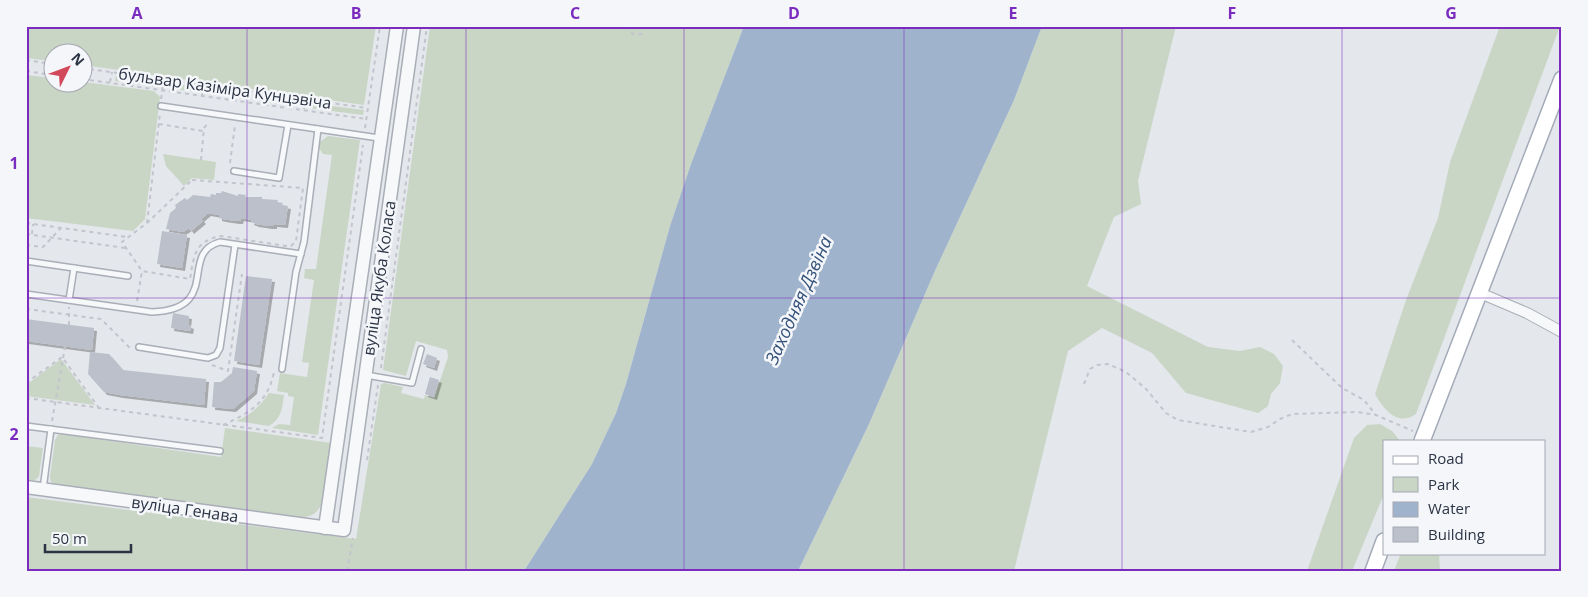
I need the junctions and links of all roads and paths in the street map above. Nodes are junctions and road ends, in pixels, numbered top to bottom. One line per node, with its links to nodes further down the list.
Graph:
1 (380, 26): 26 (path)
2 (397, 26): 36 (street, вуліца Якуба Коласа)
3 (414, 26): 56 (street, вуліца Якуба Коласа)
4 (427, 26): 76 (path)
5 (626, 26): 6 (path)
6 (643, 26)
7 (26, 60): 8 (path)
8 (42, 62)
9 (92, 70): 11 (path, бульвар Казіміра Кунцэвіча)
10 (26, 71): 12 (path)
11 (112, 72): 13 (path, бульвар Казіміра Кунцэвіча); 16 (path)
12 (42, 73)
13 (164, 79): 17 (path, бульвар Казіміра Кунцэвіча); 19 (path)
14 (1562, 79): 58 (main road)
15 (92, 80): 16 (path, бульвар Казіміра Кунцэвіча)
16 (110, 83): 19 (path, бульвар Казіміра Кунцэвіча)
17 (203, 85): 18 (path, бульвар Казіміра Кунцэвіча); 21 (path)
18 (235, 89): 20 (path, бульвар Казіміра Кунцэвіча); 23 (path)
19 (162, 90): 21 (path, бульвар Казіміра Кунцэвіча); 25 (path)
20 (262, 93): 22 (path, бульвар Казіміра Кунцэвіча); 24 (path)
21 (202, 96): 23 (path, бульвар Казіміра Кунцэвіча)
22 (305, 99): 26 (path, бульвар Казіміра Кунцэвіча); 27 (path)
23 (233, 100): 24 (path, бульвар Казіміра Кунцэвіча)
24 (260, 104): 27 (path, бульвар Казіміра Кунцэвіча)
25 (161, 106): 31 (path); 32 (lane)
26 (368, 108): 28 (path)
27 (303, 110): 28 (path, бульвар Казіміра Кунцэвіча)
28 (366, 119): 35 (path)
29 (214, 120): 34 (path)
30 (235, 123): 38 (path)
31 (159, 124): 34 (path); 40 (path)
32 (288, 125): 33 (lane); 38 (lane)
33 (318, 130): 35 (lane); 50 (lane)
34 (204, 131): 37 (path)
35 (364, 136): 36 (lane); 83 (path)
36 (380, 138): 53 (street, вуліца Якуба Коласа)
37 (201, 160)
38 (232, 171)
39 (26, 223): 41 (path)
40 (147, 223): 46 (path); 54 (path)
41 (33, 224): 42 (path); 44 (path)
42 (61, 228): 45 (path); 46 (path)
43 (26, 234): 44 (path)
44 (32, 234): 45 (path)
45 (52, 237): 47 (path); 49 (path)
46 (127, 237): 49 (path)
47 (26, 245)
48 (235, 245): 50 (lane); 62 (lane); 68 (lane)
49 (125, 248): 54 (path)
50 (300, 254): 74 (lane)
51 (26, 261): 52 (lane)
52 (74, 268): 57 (lane); 60 (lane)
53 (362, 271): 56 (street); 91 (street, вуліца Якуба Коласа)
54 (142, 272): 62 (path)
55 (242, 274): 72 (path)
56 (380, 274): 75 (street, вуліца Якуба Коласа)
57 (128, 276)
58 (1480, 293): 65 (street); 86 (main road)
59 (26, 294): 60 (lane)
60 (69, 300): 62 (lane); 63 (path)
61 (26, 309): 63 (path)
62 (136, 309)
63 (69, 314): 64 (path); 70 (path)
64 (69, 325)
65 (1562, 332)
66 (1292, 340): 82 (path)
67 (65, 346): 71 (path)
68 (139, 347)
69 (421, 349): 76 (lane)
70 (135, 353)
71 (62, 357): 77 (path); 80 (path); 81 (path)
72 (211, 365)
73 (275, 365): 83 (path)
74 (282, 369)
75 (366, 375): 76 (lane); 92 (street, вуліца Якуба Коласа)
76 (380, 377): 87 (path)
77 (26, 383)
78 (1084, 384): 82 (path)
79 (26, 398): 80 (path)
80 (54, 402): 81 (path); 85 (path)
81 (100, 408): 83 (path)
82 (1376, 415): 86 (path)
83 (222, 425)
84 (26, 426): 85 (lane)
85 (51, 429): 88 (lane); 90 (lane)
86 (1423, 438)
87 (370, 444)
88 (220, 451)
89 (26, 488): 90 (street, вуліца Генава)
90 (43, 490): 91 (street, вуліца Генава)
91 (325, 528): 92 (street, вуліца Генава)
92 (344, 530)
93 (1383, 544): 94 (main road)
94 (1373, 571)

